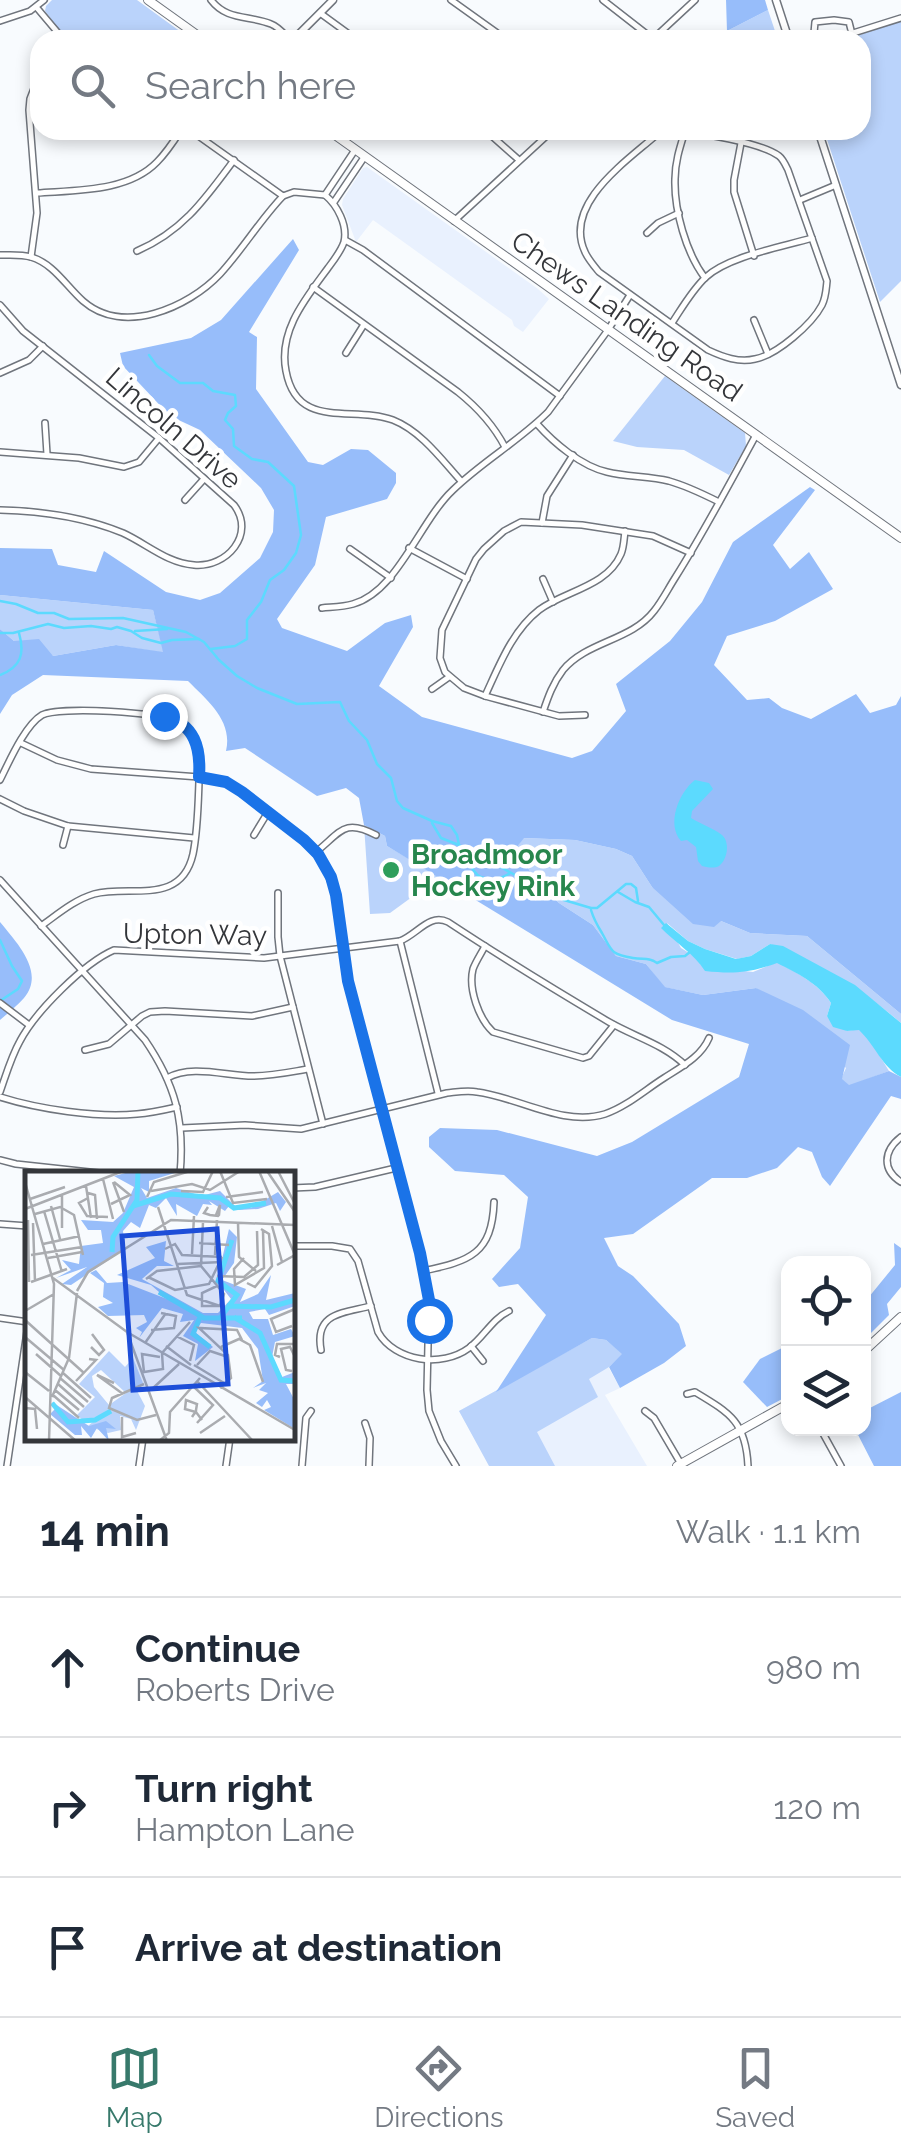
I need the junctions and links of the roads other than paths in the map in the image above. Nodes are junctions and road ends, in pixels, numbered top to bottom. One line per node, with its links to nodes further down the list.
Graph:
1 (44, 0): 9 (street)
2 (148, 0): 14 (main road)
3 (211, 0): 15 (street)
4 (334, 0): 10 (street)
5 (451, 0): 18 (street)
6 (603, 0): 19 (street)
7 (695, 0): 20 (street)
8 (776, 0): 21 (street)
9 (36, 6): 12 (street); 13 (street)
10 (320, 13): 16 (street); 17 (street)
11 (901, 18): 24 (street)
12 (0, 22)
13 (54, 30)
14 (190, 30)
15 (281, 30)
16 (302, 30)
17 (343, 30)
18 (493, 30)
19 (641, 30)
20 (663, 30)
21 (786, 30)
22 (814, 30): 23 (street)
23 (851, 30)
24 (864, 30)
25 (32, 140): 41 (street)
26 (174, 140): 41 (street)
27 (205, 140): 38 (street)
28 (342, 140): 36 (main road, Chews Landing Road)
29 (496, 140): 39 (street)
30 (541, 140): 39 (street)
31 (652, 140): 57 (street)
32 (683, 140): 46 (street)
33 (733, 140): 35 (street)
34 (821, 140): 40 (street)
35 (742, 142): 44 (street); 53 (street)
36 (356, 150): 37 (main road, Chews Landing Road); 42 (street)
37 (364, 156): 45 (street); 47 (main road, Chews Landing Road)
38 (234, 160): 43 (street); 51 (street)
39 (520, 160): 47 (street)
40 (836, 185): 44 (street); 67 (street)
41 (36, 194): 54 (street)
42 (324, 195): 43 (street); 45 (street)
43 (283, 196): 54 (street)
44 (800, 200): 49 (street)
45 (334, 202): 50 (street)
46 (679, 213): 48 (street); 55 (street)
47 (454, 220): 62 (main road, Chews Landing Road)
48 (647, 233)
49 (812, 238): 53 (street); 65 (street)
50 (345, 240): 56 (street); 68 (street)
51 (137, 250)
52 (0, 255): 54 (street)
53 (754, 256): 55 (street)
54 (31, 257)
55 (706, 278): 60 (street)
56 (314, 288): 61 (street); 78 (street)
57 (630, 295): 60 (street); 62 (street)
58 (1, 308): 63 (street, Lincoln Drive)
59 (754, 320): 65 (street)
60 (672, 323): 65 (street)
61 (363, 325): 64 (street); 73 (street)
62 (608, 330): 68 (street); 71 (main road, Chews Landing Road)
63 (43, 346): 66 (street); 72 (street, Lincoln Drive)
64 (346, 353)
65 (768, 354)
66 (0, 373)
67 (901, 385)
68 (560, 396): 70 (street)
69 (45, 423): 75 (street)
70 (536, 424): 73 (street); 76 (street)
71 (756, 436): 80 (street); 84 (main road, Chews Landing Road)
72 (159, 438): 75 (street); 77 (street, Lincoln Drive)
73 (505, 446): 78 (street)
74 (0, 452): 75 (street)
75 (47, 454)
76 (573, 455): 80 (street); 82 (street)
77 (204, 478): 79 (street); 81 (street, Lincoln Drive)
78 (462, 482): 86 (street)
79 (184, 500)
80 (720, 502): 87 (street)
81 (0, 510)
82 (542, 523): 83 (street); 90 (street)
83 (625, 531): 87 (street); 91 (street)
84 (901, 538)
85 (350, 548): 88 (street)
86 (409, 548): 88 (street); 90 (street)
87 (691, 553): 96 (street)
88 (391, 578): 92 (street)
89 (543, 578): 91 (street)
90 (466, 579): 93 (street)
91 (554, 602): 95 (street)
92 (322, 608)
93 (449, 677): 94 (street); 95 (street)
94 (432, 689)
95 (485, 696): 96 (street)
96 (543, 712): 97 (street)
97 (586, 715)
98 (21, 743): 99 (street); 99 (street); 100 (street)
99 (199, 777): 102 (street); 106 (street)
100 (0, 780)
101 (0, 799): 103 (street)
102 (268, 812): 104 (street); 108 (street)
103 (68, 826): 106 (street); 107 (street)
104 (254, 835)
105 (376, 835): 108 (street)
106 (194, 838): 111 (street)
107 (63, 845)
108 (316, 852): 114 (street)
109 (0, 880): 111 (street)
110 (278, 893): 115 (street)
111 (41, 926): 116 (street)
112 (400, 941): 113 (street); 114 (street, Upton Way); 128 (street)
113 (485, 946): 120 (street); 120 (street)
114 (342, 947): 115 (street, Upton Way); 130 (street)
115 (280, 956): 116 (street, Upton Way); 118 (street)
116 (82, 971): 119 (street, Upton Way); 121 (street)
117 (0, 1004): 119 (street)
118 (293, 1007): 121 (street); 125 (street)
119 (29, 1025): 127 (street, Upton Way)
120 (614, 1025): 124 (street)
121 (132, 1026): 123 (street); 126 (street)
122 (709, 1038): 124 (street)
123 (85, 1050)
124 (684, 1065): 128 (street)
125 (308, 1068): 126 (street); 131 (street)
126 (167, 1078): 129 (street)
127 (0, 1094): 129 (street)
128 (438, 1095): 130 (street)
129 (177, 1108): 132 (street)
130 (381, 1108): 131 (street); 135 (street)
131 (323, 1124): 132 (street)
132 (182, 1128): 137 (street)
133 (901, 1137): 138 (street)
134 (0, 1160): 136 (street)
135 (396, 1168): 139 (street); 144 (street)
136 (80, 1171)
137 (180, 1171)
138 (901, 1182)
139 (295, 1188)
140 (494, 1202): 144 (street)
141 (0, 1224): 142 (street)
142 (25, 1226)
143 (295, 1246): 145 (street)
144 (423, 1272): 154 (street)
145 (371, 1306): 153 (street); 154 (street)
146 (509, 1311): 151 (street)
147 (901, 1317): 152 (main road)
148 (0, 1318): 149 (street)
149 (25, 1323)
150 (25, 1344): 166 (street)
151 (471, 1346): 154 (street); 155 (street)
152 (868, 1346)
153 (321, 1350)
154 (427, 1360): 171 (street)
155 (483, 1360)
156 (687, 1394): 161 (street)
157 (781, 1408): 161 (main road)
158 (311, 1411): 169 (street)
159 (645, 1411): 165 (street)
160 (365, 1423): 170 (street)
161 (740, 1430): 165 (main road); 172 (street)
162 (825, 1436): 173 (street)
163 (143, 1441): 167 (street)
164 (230, 1441): 168 (street)
165 (679, 1465)
166 (7, 1466)
167 (140, 1466)
168 (226, 1466)
169 (302, 1466)
170 (369, 1466)
171 (456, 1466)
172 (748, 1466)
173 (842, 1466)

